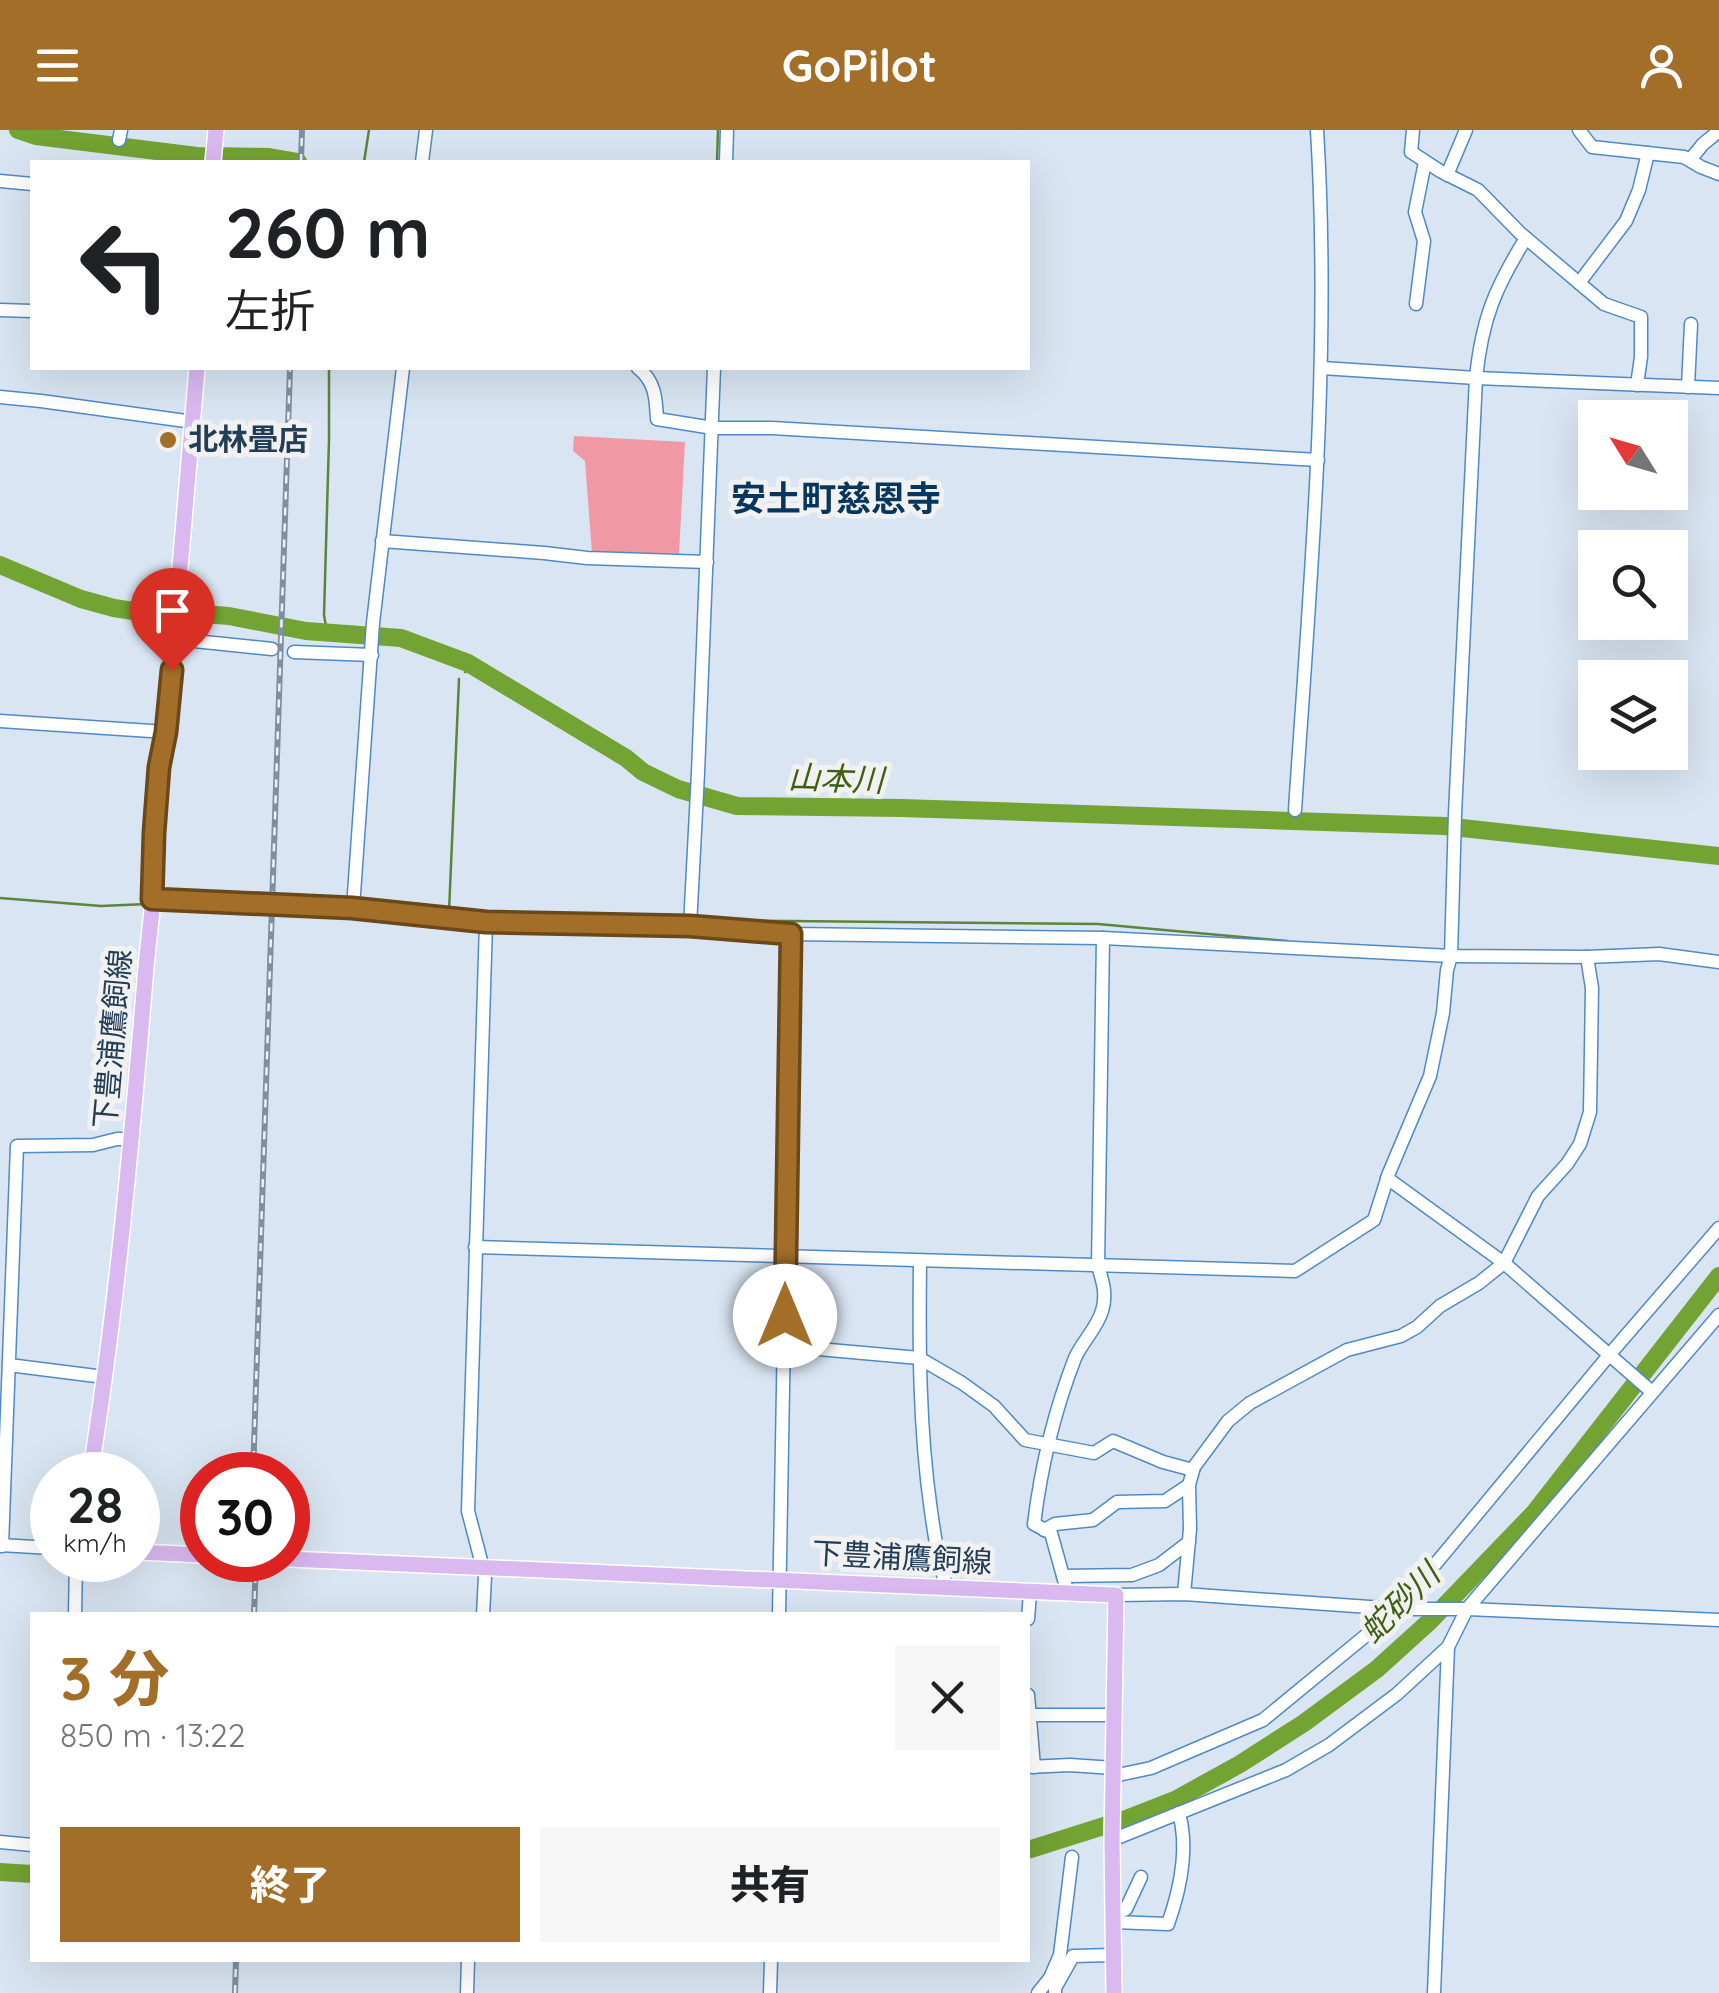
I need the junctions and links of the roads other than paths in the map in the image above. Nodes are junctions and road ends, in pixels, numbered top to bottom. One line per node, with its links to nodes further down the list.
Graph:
1 (216, 130): 10 (main road)
2 (426, 130): 11 (street)
3 (727, 130): 12 (street)
4 (1317, 130): 25 (street)
5 (1413, 130): 14 (street)
6 (1466, 130): 16 (street)
7 (1579, 130): 9 (street)
8 (1719, 132): 13 (street)
9 (1648, 153): 13 (street); 20 (street)
10 (214, 158)
11 (422, 160)
12 (726, 160)
13 (1690, 160): 15 (street)
14 (1425, 162): 16 (street); 21 (street)
15 (1719, 174)
16 (1448, 175): 19 (street)
17 (0, 181): 18 (street)
18 (30, 184)
19 (1526, 238): 20 (street); 30 (street)
20 (1580, 283): 31 (street)
21 (1416, 304)
22 (0, 310): 23 (street)
23 (30, 311)
24 (1691, 324): 32 (street)
25 (1322, 368): 30 (street); 37 (street)
26 (197, 370): 35 (main road, 下豊浦鷹飼線)
27 (403, 370): 38 (street)
28 (640, 370): 36 (street)
29 (714, 370): 36 (street)
30 (1476, 378): 31 (street); 53 (street)
31 (1637, 385): 32 (street)
32 (1688, 387): 33 (street)
33 (1719, 388)
34 (0, 398): 35 (street)
35 (193, 422): 40 (main road, 下豊浦鷹飼線)
36 (712, 428): 37 (street); 39 (street)
37 (1318, 460): 46 (street)
38 (382, 541): 39 (street); 43 (street)
39 (707, 562): 50 (street)
40 (175, 633): 41 (street); 45 (main road, 下豊浦鷹飼線)
41 (272, 649)
42 (294, 652): 43 (street)
43 (372, 652): 48 (street)
44 (0, 721): 45 (street)
45 (166, 732): 47 (main road, 下豊浦鷹飼線)
46 (1295, 810)
47 (152, 899): 48 (street); 56 (main road, 下豊浦鷹飼線)
48 (352, 908): 49 (street)
49 (486, 922): 50 (street); 59 (street)
50 (690, 926): 51 (street)
51 (791, 934): 52 (street); 60 (street)
52 (1102, 938): 53 (street); 63 (street)
53 (1451, 956): 54 (street); 57 (street)
54 (1586, 958): 55 (street); 62 (street)
55 (1719, 962)
56 (132, 1139): 68 (street); 69 (main road, 下豊浦鷹飼線)
57 (1387, 1178): 62 (street); 63 (street)
58 (1719, 1228): 66 (street)
59 (475, 1247): 60 (street); 80 (street)
60 (785, 1255): 61 (street); 65 (street)
61 (920, 1261): 63 (street); 67 (street)
62 (1504, 1263): 66 (street); 73 (street)
63 (1098, 1266): 71 (street)
64 (1718, 1316): 70 (street)
65 (785, 1346): 67 (street); 83 (street)
66 (1610, 1354): 70 (street); 91 (street)
67 (919, 1358): 71 (street); 85 (street)
68 (9, 1366): 69 (street); 77 (street)
69 (104, 1377): 72 (main road, 下豊浦鷹飼線)
70 (1652, 1392): 90 (street)
71 (1048, 1444): 73 (street); 75 (street)
72 (93, 1452)
73 (1193, 1470): 74 (street)
74 (1188, 1485): 75 (street); 76 (street)
75 (1044, 1530): 81 (street)
76 (1189, 1542): 82 (street); 89 (street)
77 (1, 1546): 78 (street)
78 (30, 1547)
79 (310, 1560): 80 (main road, 下豊浦鷹飼線)
80 (484, 1568): 83 (main road, 下豊浦鷹飼線); 93 (street)
81 (1062, 1576): 82 (street); 87 (street)
82 (1132, 1576): 88 (street)
83 (780, 1580): 85 (main road, 下豊浦鷹飼線); 94 (street)
84 (76, 1582): 92 (street)
85 (947, 1588): 86 (main road, 下豊浦鷹飼線)
86 (1030, 1592): 87 (main road, 下豊浦鷹飼線); 95 (street)
87 (1068, 1594): 88 (main road, 下豊浦鷹飼線)
88 (1116, 1594): 89 (street); 98 (main road)
89 (1184, 1594): 91 (street)
90 (1467, 1609): 91 (street); 96 (street); 97 (street)
91 (1398, 1610): 101 (street)
92 (75, 1612)
93 (484, 1612)
94 (779, 1612)
95 (1029, 1612)
96 (1719, 1620)
97 (1448, 1647): 102 (street); 117 (street)
98 (1114, 1714): 99 (street); 101 (main road)
99 (1030, 1715): 100 (street)
100 (1031, 1767): 101 (street)
101 (1113, 1772): 103 (main road)
102 (1179, 1813): 103 (street); 108 (street)
103 (1112, 1840): 108 (main road)
104 (0, 1842): 105 (street)
105 (30, 1845)
106 (1072, 1857): 114 (street)
107 (1140, 1877): 108 (street)
108 (1113, 1918): 109 (main road)
109 (1113, 1955): 115 (street); 116 (main road)
110 (468, 1962): 112 (street)
111 (771, 1962): 113 (street)
112 (467, 1993)
113 (770, 1993)
114 (1038, 1993)
115 (1055, 1993)
116 (1114, 1993)
117 (1434, 1993)

